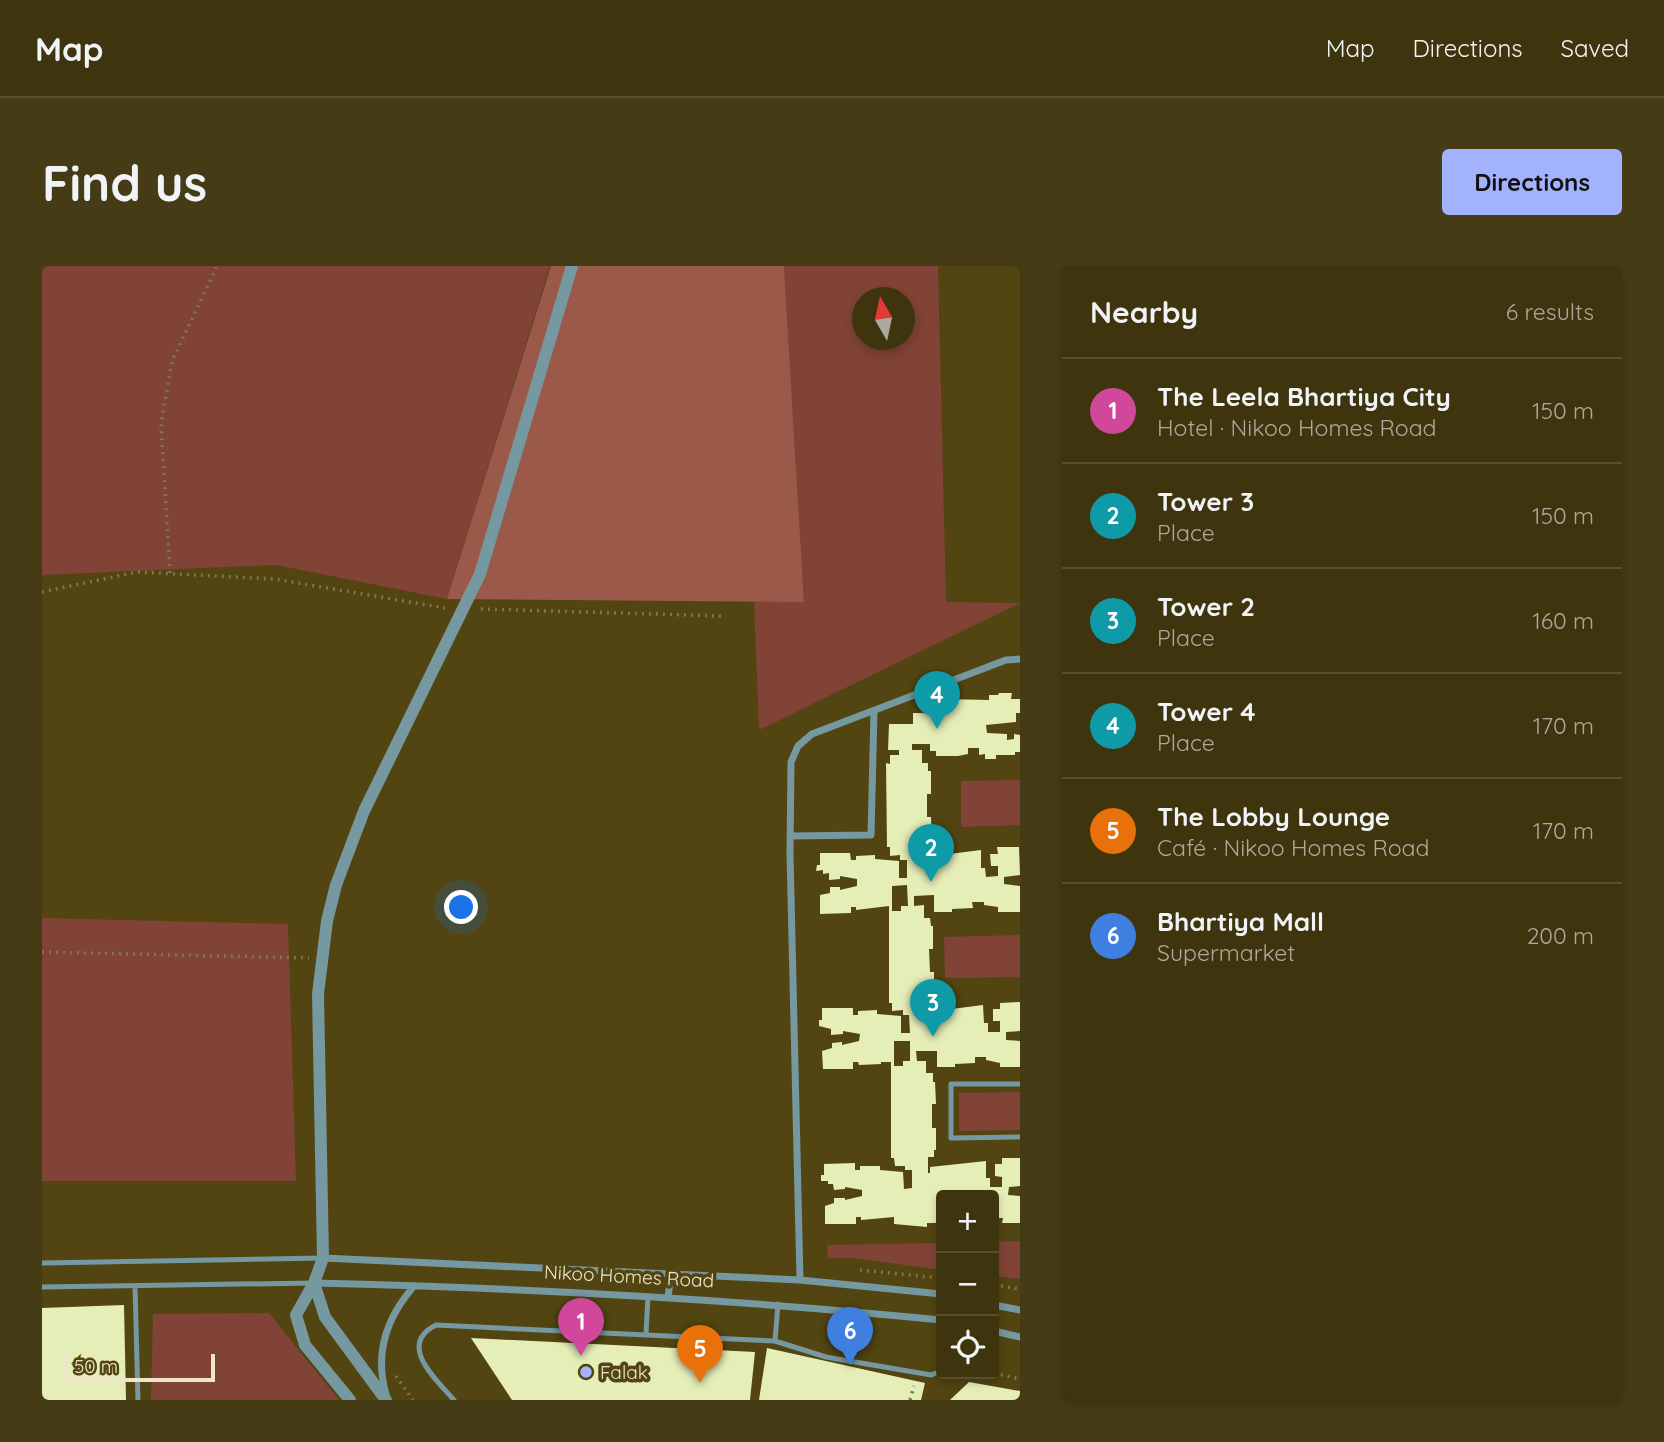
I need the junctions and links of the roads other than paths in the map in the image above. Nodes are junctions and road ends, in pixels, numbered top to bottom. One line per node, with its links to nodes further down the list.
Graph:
1 (572, 266): 7 (street)
2 (1020, 660): 3 (street)
3 (874, 712): 4 (street); 4 (street)
4 (790, 836): 10 (street)
5 (1020, 1083): 6 (lane)
6 (1020, 1137)
7 (323, 1258): 8 (lane); 9 (street, Nikoo Homes Road); 11 (street)
8 (42, 1263)
9 (671, 1274): 10 (street, Nikoo Homes Road); 17 (street)
10 (800, 1280): 15 (street, Nikoo Homes Road)
11 (314, 1283): 12 (lane); 13 (street, Nikoo Homes Road); 28 (street); 29 (street)
12 (135, 1286): 14 (lane); 27 (lane)
13 (414, 1286): 16 (street, Nikoo Homes Road); 29 (street)
14 (42, 1287)
15 (936, 1294)
16 (648, 1296): 17 (street, Nikoo Homes Road); 23 (lane)
17 (668, 1297): 18 (street, Nikoo Homes Road)
18 (778, 1304): 21 (street, Nikoo Homes Road); 25 (lane)
19 (999, 1306): 20 (street)
20 (1020, 1310)
21 (936, 1320)
22 (999, 1332): 24 (street)
23 (646, 1334): 25 (lane); 30 (lane)
24 (1020, 1336)
25 (775, 1341): 26 (lane)
26 (936, 1373)
27 (138, 1400)
28 (350, 1400)
29 (387, 1400)
30 (454, 1400)

